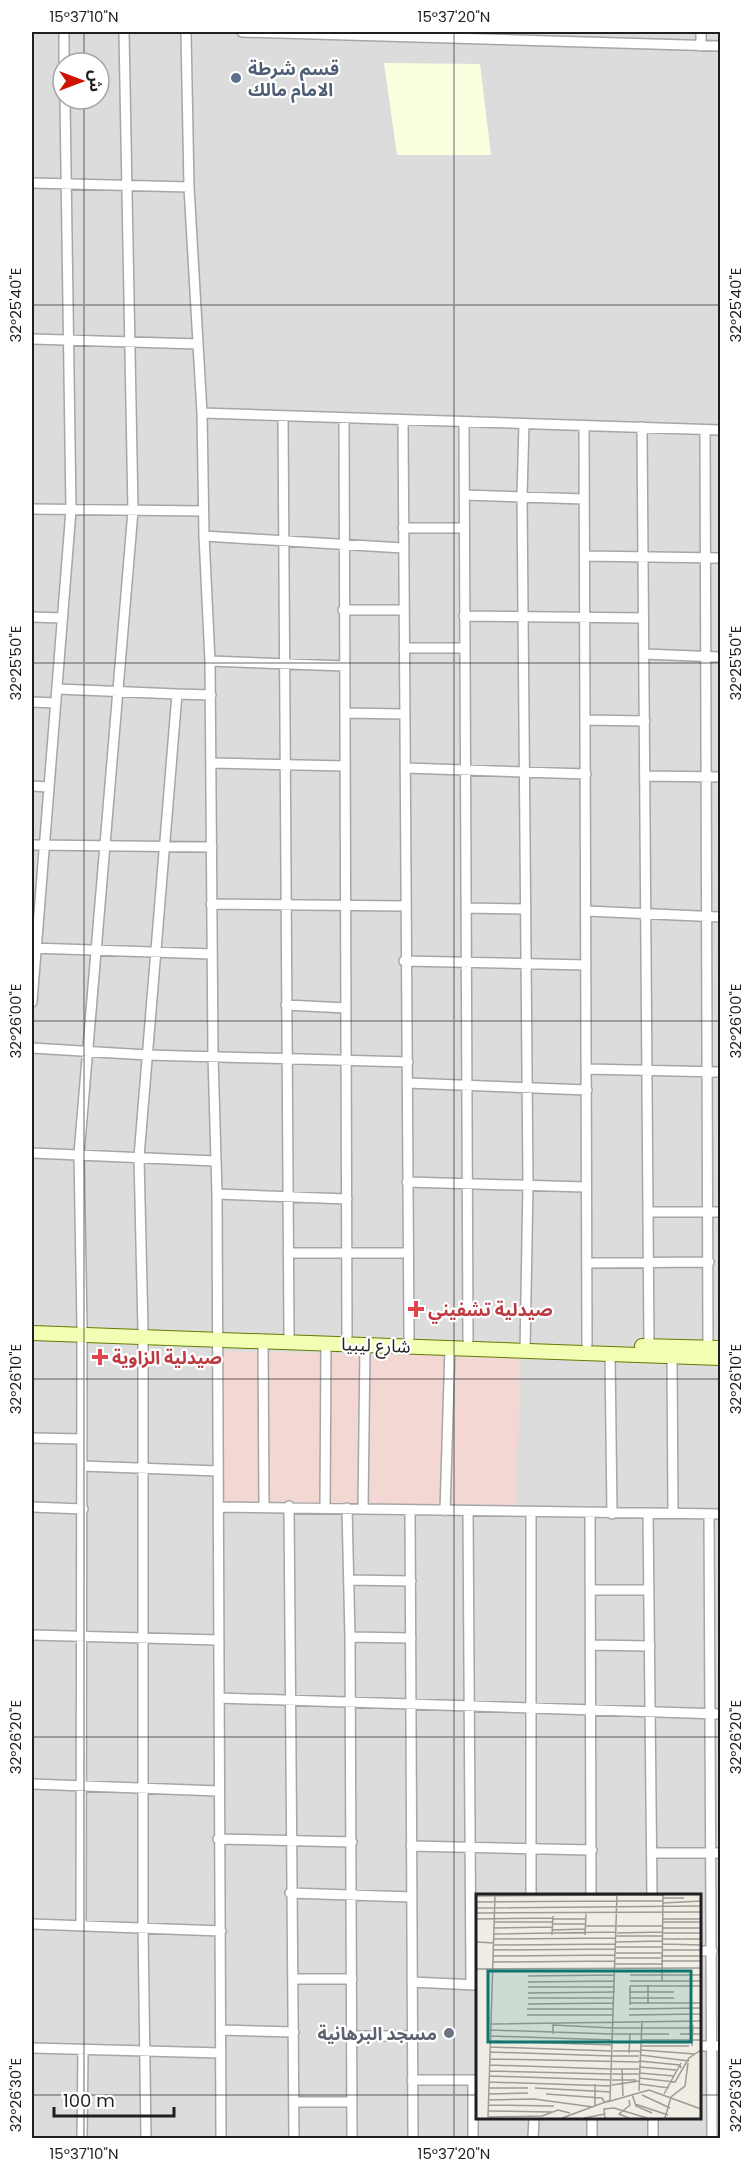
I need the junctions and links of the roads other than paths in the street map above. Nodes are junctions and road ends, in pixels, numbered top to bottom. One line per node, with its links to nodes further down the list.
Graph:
1 (64, 32): 17 (street)
2 (124, 32): 21 (street)
3 (186, 32): 22 (street)
4 (242, 32): 5 (street)
5 (282, 32): 9 (street)
6 (582, 32): 13 (street)
7 (641, 32): 14 (street)
8 (701, 32): 15 (street)
9 (339, 33): 10 (street)
10 (402, 34): 11 (street)
11 (461, 35): 12 (street)
12 (521, 36): 13 (street)
13 (582, 42): 14 (street)
14 (641, 44): 15 (street)
15 (701, 46): 16 (street)
16 (720, 46)
17 (64, 51)
18 (65, 111): 20 (street)
19 (32, 183): 20 (street)
20 (66, 184): 21 (street); 24 (street)
21 (126, 186): 22 (street); 25 (street)
22 (189, 187): 26 (street)
23 (32, 339): 24 (street)
24 (68, 339): 25 (street); 41 (street)
25 (128, 341): 26 (street); 42 (street)
26 (198, 344): 27 (street)
27 (202, 413): 28 (street); 43 (street)
28 (283, 417): 29 (street); 47 (street)
29 (345, 418): 30 (street); 48 (street)
30 (403, 420): 31 (street); 44 (street)
31 (464, 423): 32 (street); 37 (street)
32 (524, 424): 33 (street); 38 (street)
33 (584, 426): 34 (street); 39 (street)
34 (642, 427): 35 (street); 51 (street)
35 (705, 430): 36 (street); 52 (street)
36 (720, 430)
37 (464, 495): 38 (street); 45 (street)
38 (522, 496): 39 (street); 57 (street)
39 (584, 499): 50 (street)
40 (32, 509): 41 (street)
41 (71, 510): 42 (street); 60 (street)
42 (133, 511): 43 (street); 71 (street)
43 (203, 511): 46 (street)
44 (403, 528): 45 (street); 49 (street)
45 (463, 528): 56 (street)
46 (204, 536): 47 (street); 67 (street)
47 (283, 541): 48 (street); 68 (street)
48 (344, 544): 49 (street); 54 (street)
49 (403, 548): 55 (street)
50 (585, 556): 51 (street); 59 (street)
51 (643, 557): 52 (street); 61 (street)
52 (706, 558): 53 (street); 65 (street)
53 (720, 558)
54 (343, 610): 55 (street); 69 (street)
55 (404, 610): 62 (street)
56 (464, 616): 57 (street); 63 (street)
57 (524, 616): 59 (street); 85 (street)
58 (32, 617): 60 (street)
59 (584, 617): 61 (street); 78 (street)
60 (62, 618): 70 (street)
61 (643, 618): 64 (street)
62 (404, 648): 63 (street); 77 (street)
63 (464, 648): 84 (street)
64 (644, 654): 65 (street); 79 (street)
65 (706, 656): 66 (street); 88 (street)
66 (720, 657)
67 (210, 661): 68 (street); 73 (street)
68 (284, 663): 69 (street); 81 (street)
69 (345, 666): 76 (street)
70 (58, 689): 71 (street); 75 (street)
71 (119, 692): 72 (street); 94 (street)
72 (177, 694): 73 (street); 96 (street)
73 (211, 695): 80 (street)
74 (32, 702): 75 (street)
75 (56, 703): 91 (street)
76 (345, 713): 77 (street); 82 (street)
77 (404, 714): 83 (street)
78 (585, 720): 79 (street); 86 (street)
79 (645, 721): 87 (street)
80 (212, 763): 81 (street); 95 (street)
81 (286, 764): 82 (street); 98 (street)
82 (345, 766): 99 (street)
83 (405, 768): 84 (street); 100 (street)
84 (466, 769): 85 (street); 101 (street)
85 (526, 771): 86 (street); 102 (street)
86 (586, 774): 103 (street)
87 (646, 776): 88 (street); 104 (street)
88 (707, 776): 89 (street); 105 (street)
89 (720, 777)
90 (32, 786): 91 (street)
91 (48, 787): 93 (street)
92 (32, 845): 93 (street)
93 (45, 846): 94 (street); 107 (street)
94 (105, 847): 96 (street); 108 (street)
95 (212, 847): 96 (street); 97 (street)
96 (166, 848): 109 (street)
97 (212, 904): 98 (street); 110 (street)
98 (286, 904): 99 (street); 116 (street)
99 (347, 906): 100 (street); 117 (street)
100 (405, 906): 111 (street)
101 (466, 908): 102 (street); 112 (street)
102 (526, 909): 113 (street)
103 (587, 911): 104 (street); 114 (street)
104 (647, 913): 105 (street); 126 (street)
105 (707, 916): 106 (street); 127 (street)
106 (720, 917)
107 (34, 948): 108 (street); 115 (street)
108 (96, 951): 109 (street); 119 (street)
109 (157, 953): 110 (street); 120 (street)
110 (212, 954): 121 (street)
111 (404, 961): 112 (street); 124 (street)
112 (466, 962): 113 (street); 130 (street)
113 (527, 965): 114 (street); 131 (street)
114 (586, 966): 125 (street)
115 (32, 1002)
116 (286, 1005): 117 (street); 122 (street)
117 (346, 1008): 123 (street)
118 (32, 1048): 119 (street)
119 (88, 1052): 120 (street); 134 (street)
120 (147, 1055): 121 (street); 135 (street)
121 (213, 1056): 122 (street); 136 (street)
122 (286, 1058): 123 (street); 142 (street)
123 (346, 1060): 124 (street); 143 (street)
124 (408, 1062): 129 (street)
125 (587, 1069): 126 (street); 132 (street)
126 (647, 1070): 127 (street); 144 (street)
127 (706, 1072): 128 (street); 145 (street)
128 (720, 1072)
129 (408, 1083): 130 (street); 137 (street)
130 (467, 1085): 131 (street); 138 (street)
131 (528, 1088): 132 (street); 139 (street)
132 (587, 1090): 140 (street)
133 (32, 1153): 134 (street)
134 (79, 1154): 135 (street); 154 (street)
135 (139, 1157): 136 (street); 155 (street)
136 (216, 1161): 141 (street)
137 (407, 1182): 138 (street); 149 (street)
138 (468, 1183): 139 (street); 161 (street)
139 (528, 1184): 140 (street); 166 (street)
140 (585, 1187): 152 (street)
141 (217, 1194): 142 (street); 158 (street)
142 (288, 1197): 143 (street); 147 (street)
143 (347, 1199): 148 (street)
144 (650, 1212): 145 (street); 150 (street)
145 (708, 1212): 146 (street); 151 (street)
146 (720, 1212)
147 (288, 1253): 148 (street); 157 (street)
148 (348, 1253): 149 (street); 159 (street)
149 (407, 1253): 160 (street)
150 (649, 1262): 151 (street); 152 (street); 167 (street)
151 (709, 1262): 170 (street)
152 (586, 1263): 164 (street)
153 (32, 1325): 154 (main road, شارع ليبيا)
154 (82, 1331): 155 (main road, شارع ليبيا); 156 (main road, شارع ليبيا); 175 (street)
155 (143, 1333): 158 (main road, شارع ليبيا); 177 (street)
156 (32, 1334)
157 (289, 1335): 158 (main road, شارع ليبيا); 159 (main road, شارع ليبيا)
158 (218, 1336): 162 (main road, شارع ليبيا); 178 (street)
159 (347, 1336): 160 (main road, شارع ليبيا)
160 (409, 1338): 161 (main road, شارع ليبيا)
161 (468, 1340): 166 (main road, شارع ليبيا)
162 (263, 1342): 163 (main road, شارع ليبيا); 182 (street)
163 (326, 1343): 165 (main road, شارع ليبيا); 183 (street)
164 (587, 1344): 167 (main road, شارع ليبيا); 169 (main road, شارع ليبيا)
165 (365, 1345): 168 (main road, شارع ليبيا); 185 (street)
166 (526, 1346): 168 (main road, شارع ليبيا); 169 (main road, شارع ليبيا)
167 (649, 1346): 170 (main road, شارع ليبيا)
168 (450, 1348): 188 (street)
169 (568, 1348): 171 (main road, شارع ليبيا)
170 (714, 1348)
171 (610, 1354): 172 (main road, شارع ليبيا); 193 (street)
172 (672, 1356): 173 (main road, شارع ليبيا); 191 (street)
173 (720, 1358)
174 (32, 1438): 175 (street)
175 (82, 1439): 176 (street)
176 (82, 1466): 177 (street); 186 (street)
177 (144, 1468): 178 (street); 205 (street)
178 (218, 1471): 181 (street)
179 (289, 1506): 182 (street); 183 (street); 210 (street)
180 (32, 1507): 186 (street)
181 (219, 1507): 182 (street); 206 (street)
182 (264, 1507)
183 (325, 1508): 184 (street)
184 (347, 1508): 185 (street); 197 (street)
185 (363, 1508): 187 (street)
186 (83, 1509): 202 (street)
187 (410, 1510): 188 (street); 198 (street)
188 (445, 1510): 189 (street)
189 (468, 1511): 190 (street); 213 (street)
190 (531, 1512): 192 (street); 214 (street)
191 (673, 1513): 194 (street); 195 (street)
192 (590, 1514): 193 (street); 199 (street)
193 (612, 1514): 194 (street)
194 (648, 1514): 200 (street)
195 (709, 1514): 196 (street); 217 (street)
196 (720, 1514)
197 (349, 1580): 198 (street); 203 (street)
198 (411, 1581): 204 (street)
199 (591, 1590): 200 (street); 207 (street)
200 (649, 1590): 208 (street)
201 (32, 1635): 202 (street)
202 (82, 1637): 205 (street); 220 (street)
203 (350, 1637): 204 (street); 211 (street)
204 (411, 1638): 212 (street)
205 (144, 1639): 206 (street); 221 (street)
206 (218, 1640): 209 (street)
207 (591, 1645): 208 (street); 215 (street)
208 (650, 1646): 216 (street)
209 (219, 1698): 210 (street); 222 (street)
210 (291, 1701): 211 (street); 224 (street)
211 (351, 1703): 212 (street); 225 (street)
212 (410, 1705): 213 (street); 226 (street)
213 (471, 1708): 214 (street); 227 (street)
214 (530, 1710): 215 (street); 228 (street)
215 (590, 1712): 216 (street); 229 (street)
216 (651, 1713): 217 (street); 230 (street)
217 (710, 1714): 218 (street); 231 (street)
218 (720, 1714)
219 (32, 1784): 220 (street)
220 (80, 1785): 221 (street); 239 (street)
221 (142, 1787): 222 (street); 240 (street)
222 (218, 1791): 223 (street)
223 (218, 1839): 224 (street); 241 (street)
224 (291, 1840): 225 (street); 232 (street)
225 (352, 1842): 236 (street)
226 (411, 1846): 227 (street); 237 (street)
227 (471, 1847): 228 (street); 247 (street)
228 (531, 1848): 229 (street); 233 (street)
229 (592, 1850): 234 (street)
230 (652, 1853): 231 (street); 235 (street)
231 (716, 1853): 243 (street)
232 (291, 1893): 236 (street); 245 (street)
233 (531, 1894)
234 (591, 1894)
235 (652, 1894)
236 (352, 1896): 237 (street); 244 (street)
237 (411, 1897): 246 (street)
238 (32, 1924): 239 (street)
239 (81, 1926): 240 (street)
240 (143, 1929): 241 (street); 255 (street)
241 (221, 1930): 248 (street)
242 (701, 1951): 243 (street)
243 (712, 1952): 252 (street)
244 (352, 1978): 245 (street); 250 (street)
245 (293, 1979): 249 (street)
246 (412, 1982): 247 (street); 251 (street)
247 (474, 1985)
248 (221, 2030): 249 (street); 256 (street)
249 (294, 2032): 259 (street)
250 (352, 2036): 251 (street); 260 (street)
251 (413, 2036): 257 (street)
252 (716, 2046): 274 (street)
253 (32, 2048): 254 (street)
254 (83, 2050): 255 (street); 264 (street)
255 (144, 2052): 256 (street); 265 (street)
256 (221, 2053): 266 (street)
257 (412, 2080): 258 (street); 269 (street)
258 (475, 2080): 270 (street)
259 (294, 2102): 260 (street); 267 (street)
260 (352, 2102): 268 (street)
261 (534, 2119): 271 (street)
262 (592, 2119): 272 (street)
263 (653, 2119): 273 (street)
264 (82, 2139)
265 (146, 2139)
266 (221, 2139)
267 (294, 2139)
268 (352, 2139)
269 (413, 2139)
270 (473, 2139)
271 (533, 2139)
272 (592, 2139)
273 (652, 2139)
274 (712, 2139)

